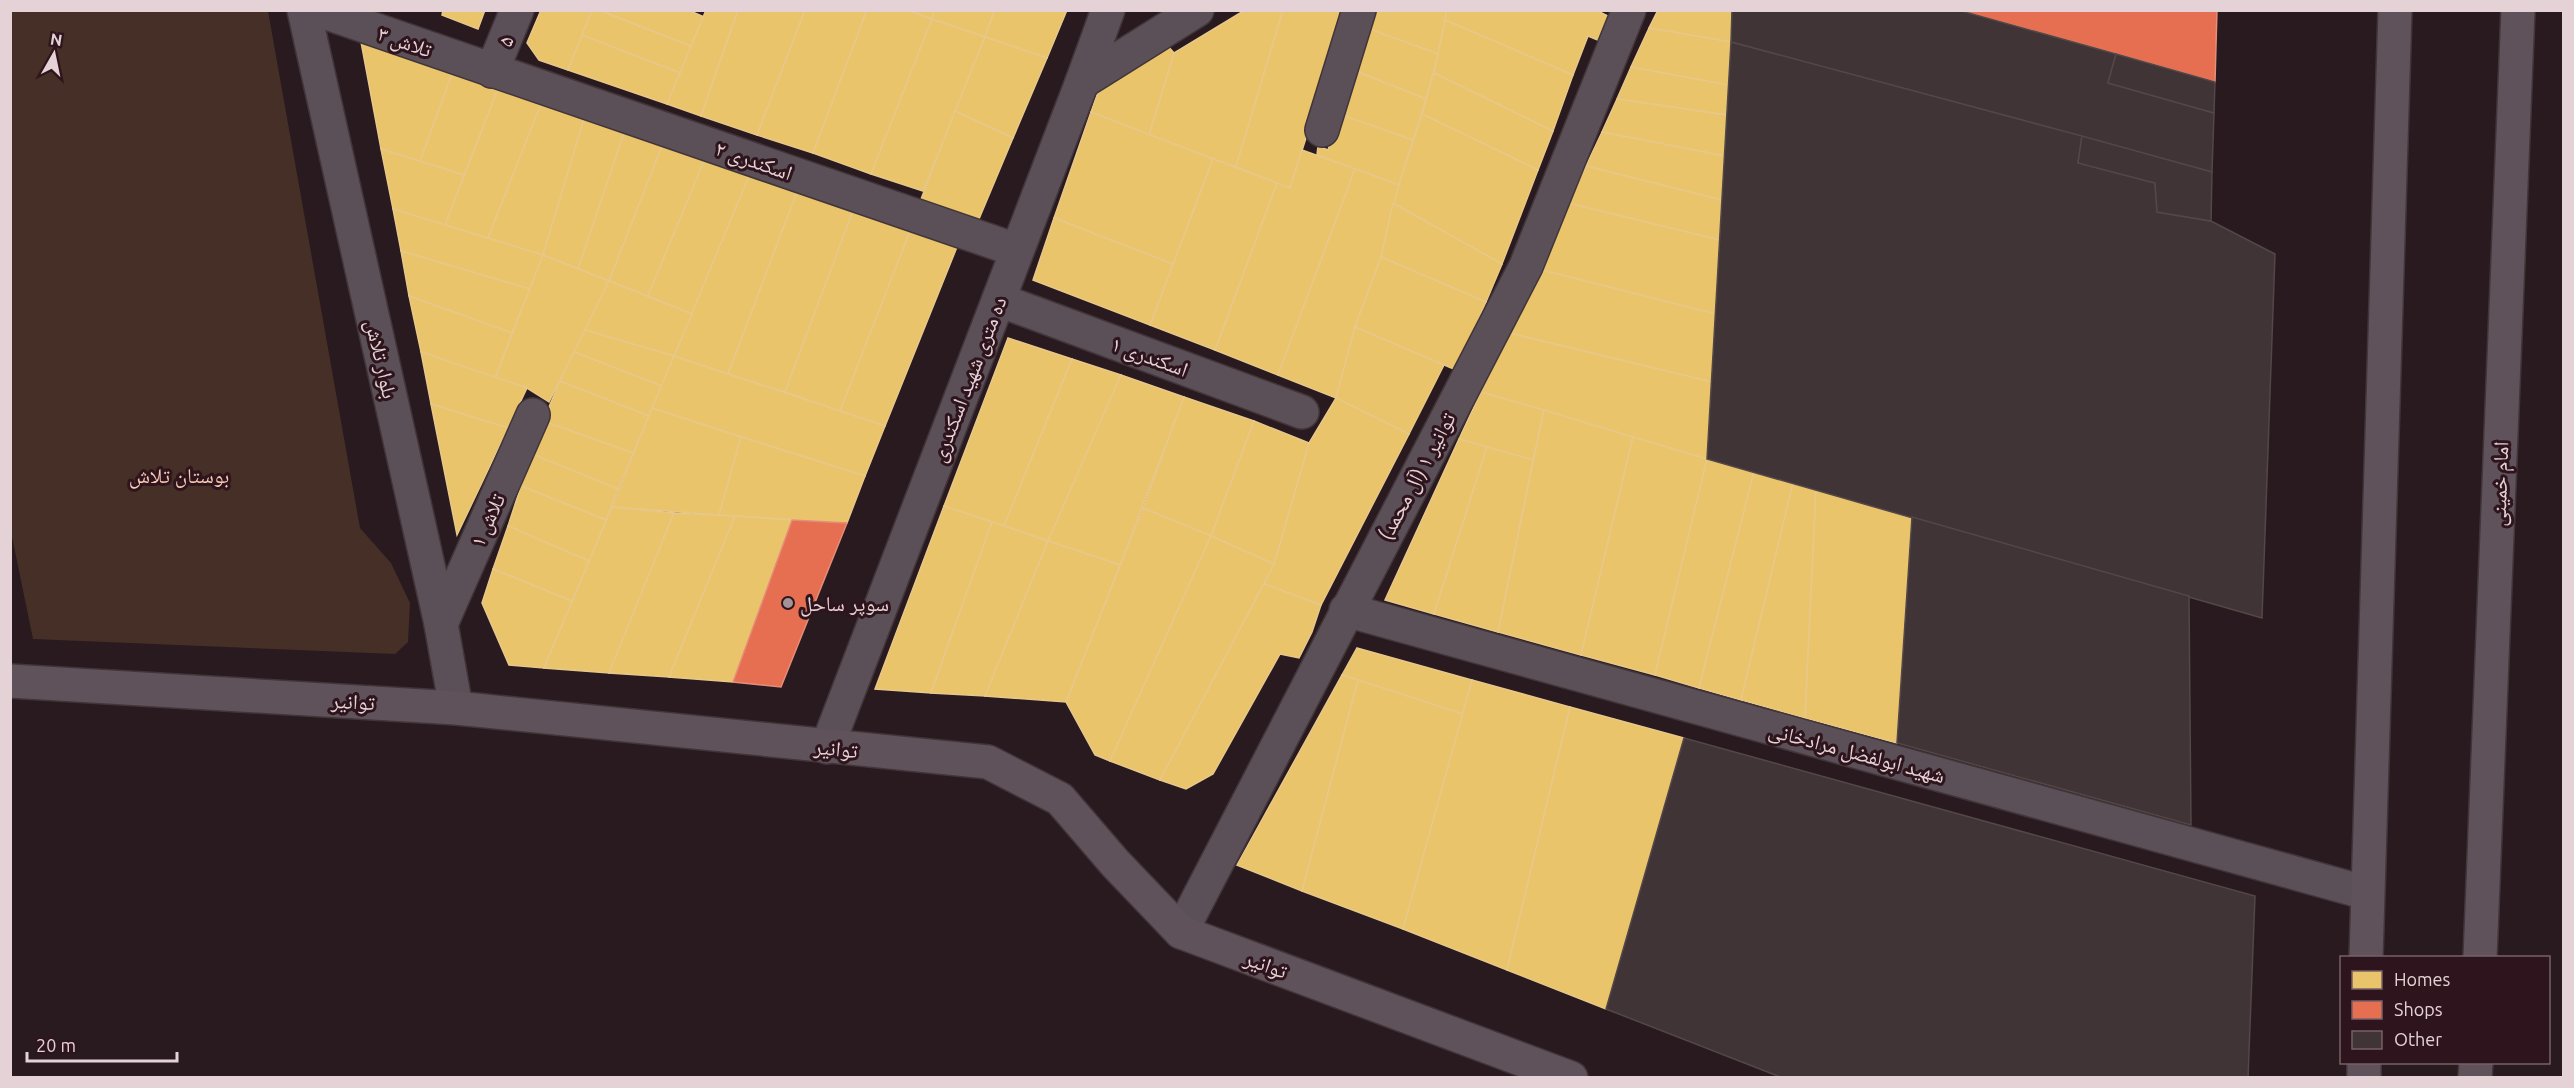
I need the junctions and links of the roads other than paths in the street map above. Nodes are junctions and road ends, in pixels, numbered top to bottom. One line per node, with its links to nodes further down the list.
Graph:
1 (304, 10): 18 (street, بلوار تلاش)
2 (318, 10): 10 (street, تلاش ۳)
3 (517, 10): 10 (street, ۵)
4 (1108, 10): 11 (street, ده متری شهید اسکندری)
5 (1197, 10): 11 (street)
6 (1359, 10): 12 (street)
7 (1629, 10): 17 (street, توانیر ۱ (آل محمد))
8 (2395, 10): 22 (main road)
9 (2518, 10): 25 (main road, امام خمینی)
10 (492, 71): 13 (street, اسکندری ۲)
11 (1082, 82): 13 (street, ده متری شهید اسکندری)
12 (1322, 130)
13 (1016, 250): 14 (street, ده متری شهید اسکندری)
14 (999, 300): 15 (street, اسکندری ۱); 21 (street, ده متری شهید اسکندری)
15 (1302, 412)
16 (533, 415): 18 (street, تلاش ۱)
17 (1346, 610): 22 (street, شهید ابولفضل مرادخانی); 23 (street, توانیر ۱ (آل محمد))
18 (441, 624): 20 (street, بلوار تلاش)
19 (10, 681): 20 (main road, توانیر)
20 (456, 708): 21 (main road, توانیر)
21 (826, 747): 23 (main road, توانیر)
22 (2367, 893): 24 (main road)
23 (1181, 932): 26 (main road, توانیر)
24 (2366, 956)
25 (2480, 956)
26 (1571, 1077)

